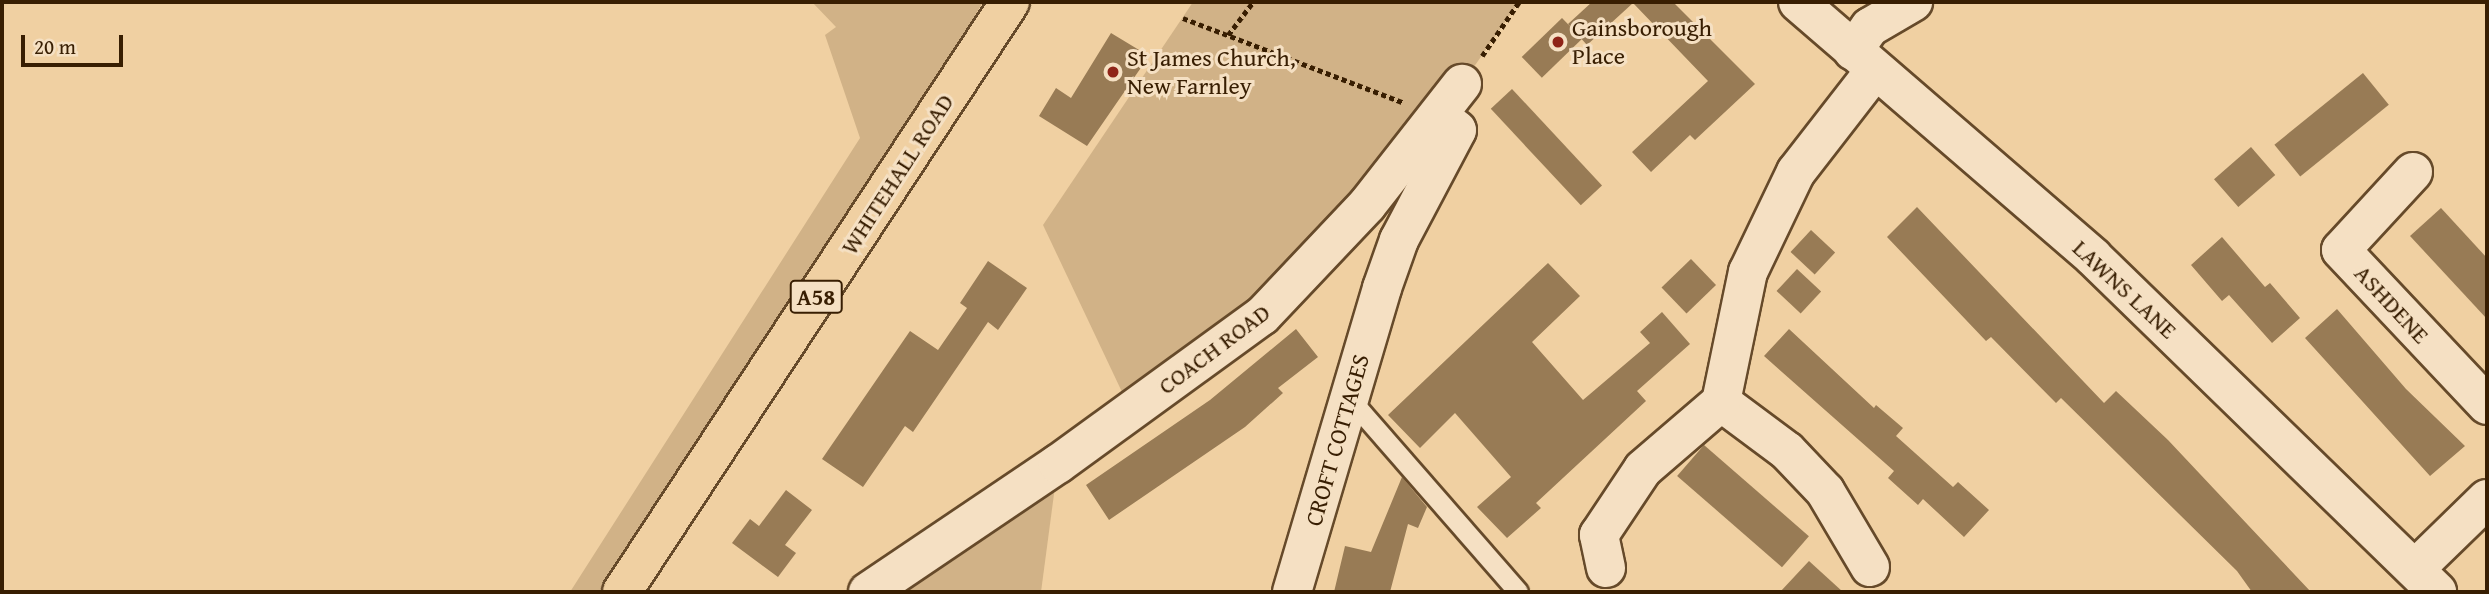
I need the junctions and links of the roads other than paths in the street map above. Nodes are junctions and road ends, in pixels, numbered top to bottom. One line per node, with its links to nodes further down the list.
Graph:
1 (1010, 2): 15 (main road, WHITEHALL ROAD / A58)
2 (1798, 2): 4 (street, LAWNS LANE)
3 (1913, 2): 4 (street)
4 (1864, 60): 9 (street); 14 (street, LAWNS LANE)
5 (1462, 84): 6 (street, COACH ROAD)
6 (1439, 116): 8 (street, CROFT COTTAGES); 16 (street, COACH ROAD)
7 (2413, 172): 10 (street, ASHDENE)
8 (1349, 398): 17 (street, CROFT COTTAGES); 18 (lane)
9 (1721, 402): 12 (street); 13 (street)
10 (2487, 405)
11 (2487, 499): 14 (street)
12 (1870, 567)
13 (1606, 568)
14 (2427, 580)
15 (622, 592)
16 (868, 592)
17 (1292, 592)
18 (1518, 592)

